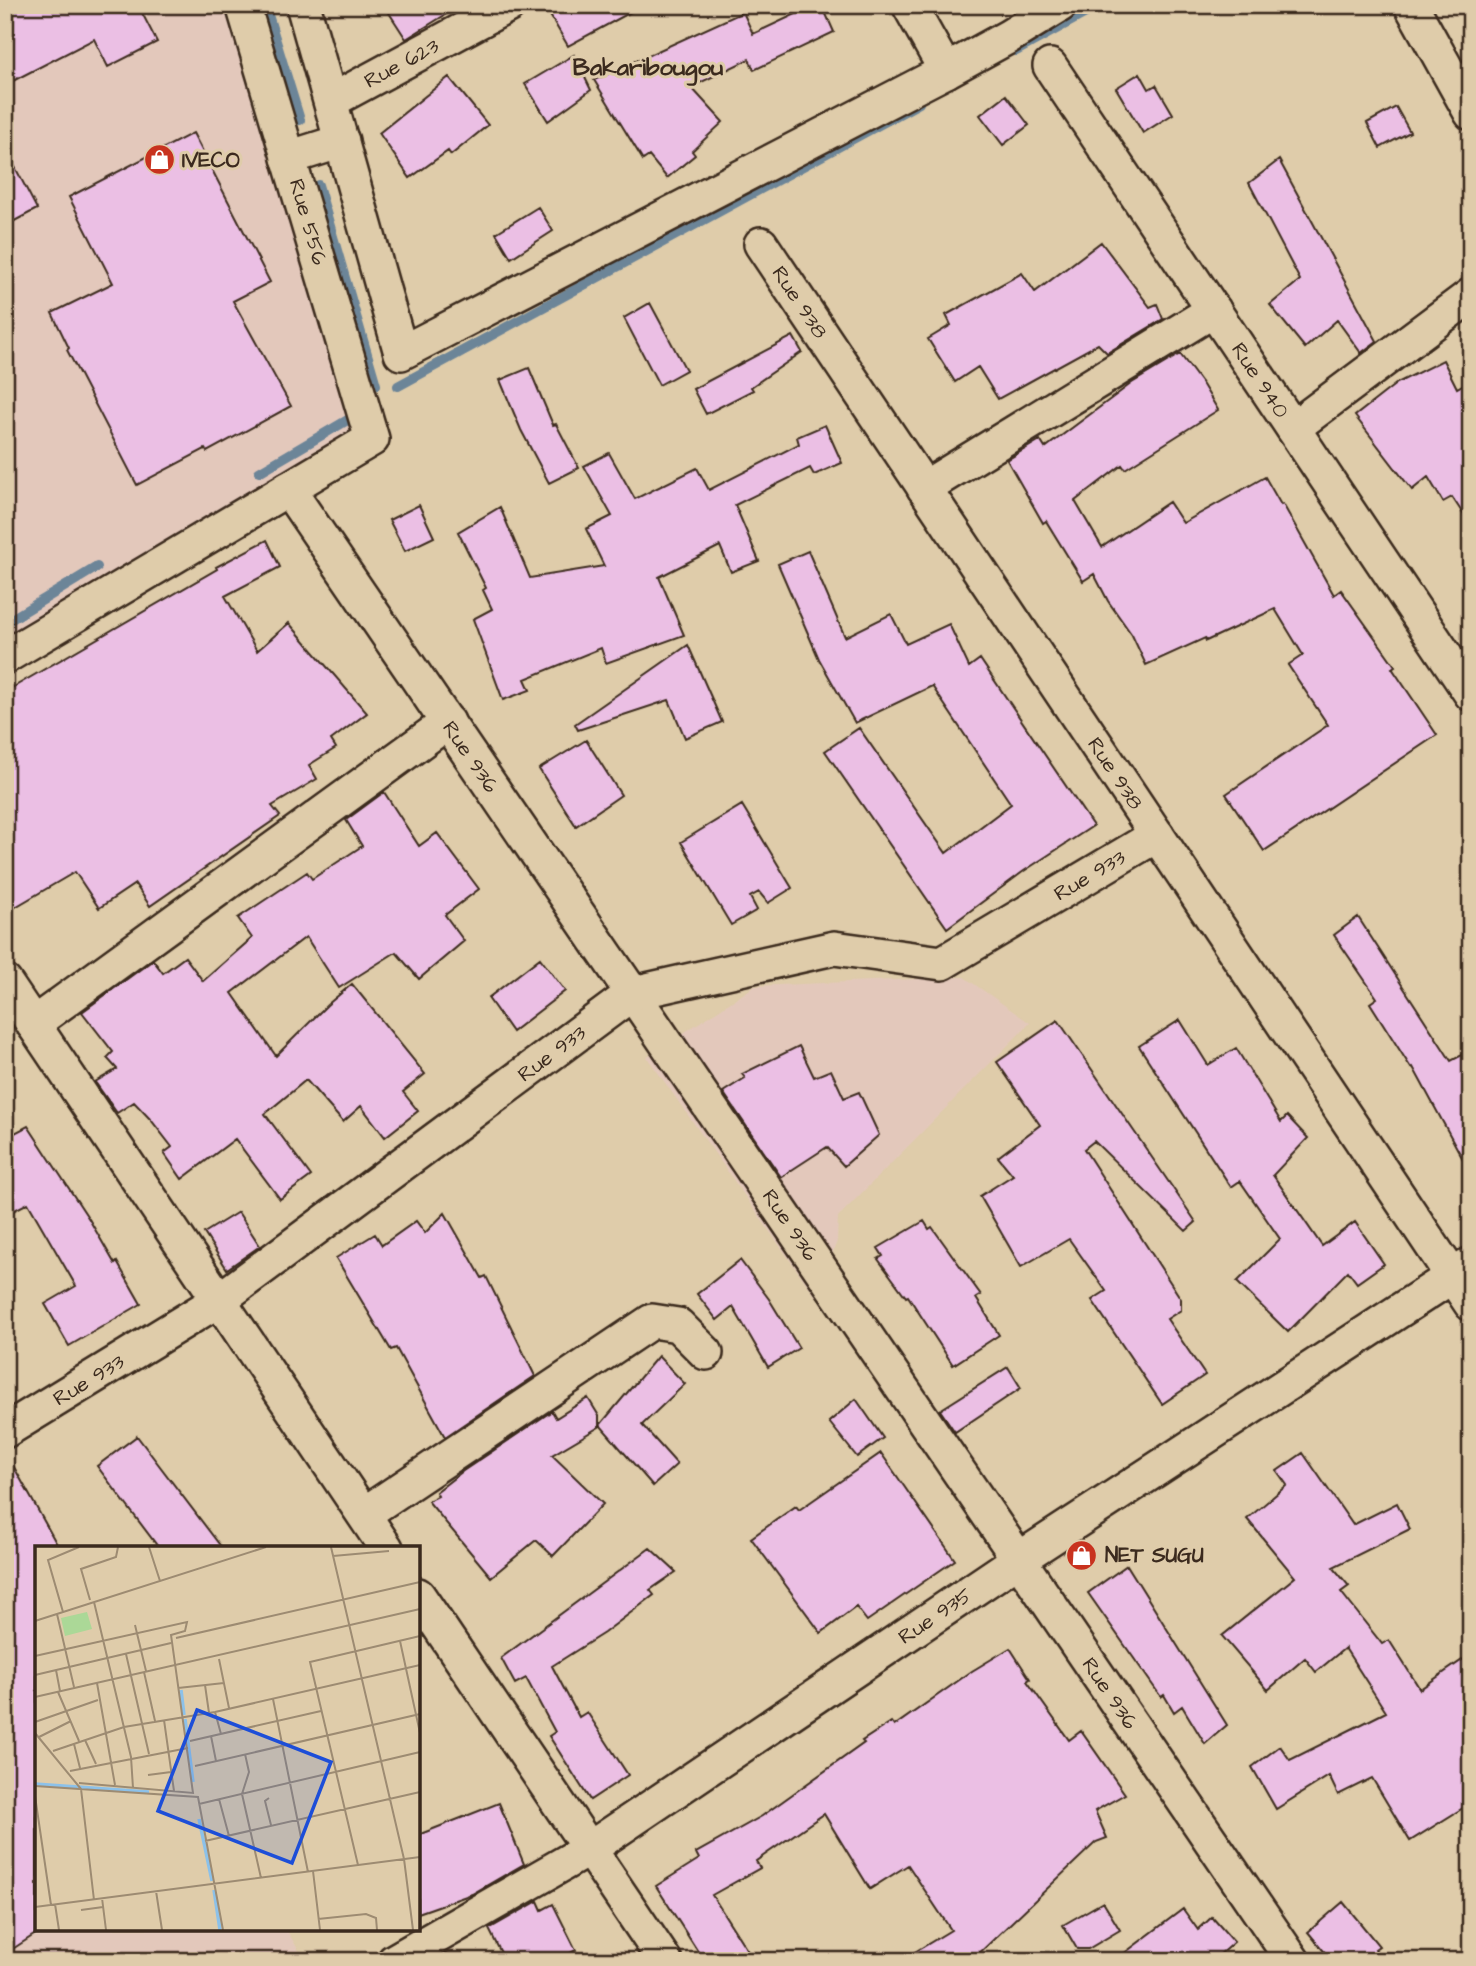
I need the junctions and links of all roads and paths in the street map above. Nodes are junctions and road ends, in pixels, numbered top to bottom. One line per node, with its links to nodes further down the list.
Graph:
1 (243, 5): 12 (street, Rue 556)
2 (303, 5): 9 (street)
3 (509, 5): 9 (street, Rue 623)
4 (909, 5): 8 (street)
5 (1060, 5): 8 (street)
6 (1411, 5): 10 (street)
7 (1051, 66): 15 (street, Rue 940)
8 (946, 71): 11 (street)
9 (331, 102): 11 (street)
10 (1471, 113)
11 (342, 141): 12 (street)
12 (288, 158): 18 (street, Rue 556)
13 (761, 244): 17 (street, Rue 938)
14 (1471, 295): 16 (street)
15 (1214, 310): 16 (street, Rue 940); 17 (street)
16 (1293, 428): 20 (street, Rue 940)
17 (924, 488): 22 (street, Rue 938)
18 (288, 489): 19 (street); 21 (street, Rue 936)
19 (5, 657)
20 (1471, 694)
21 (448, 722): 24 (street, Rue 936); 25 (street)
22 (1157, 835): 24 (street, Rue 933); 26 (street, Rue 938)
23 (5, 982): 25 (street)
24 (633, 993): 27 (street, Rue 933); 32 (street, Rue 936)
25 (33, 1024): 27 (street)
26 (1465, 1282): 32 (street, Rue 935)
27 (219, 1300): 29 (street, Rue 933); 30 (street)
28 (706, 1353): 30 (street)
29 (5, 1431)
30 (364, 1514): 31 (street)
31 (385, 1546)
32 (1019, 1559): 34 (street, Rue 935); 37 (street, Rue 936)
33 (420, 1598): 34 (street)
34 (589, 1849): 35 (street, Rue 935); 36 (street)
35 (394, 1961)
36 (665, 1961)
37 (1293, 1961)

